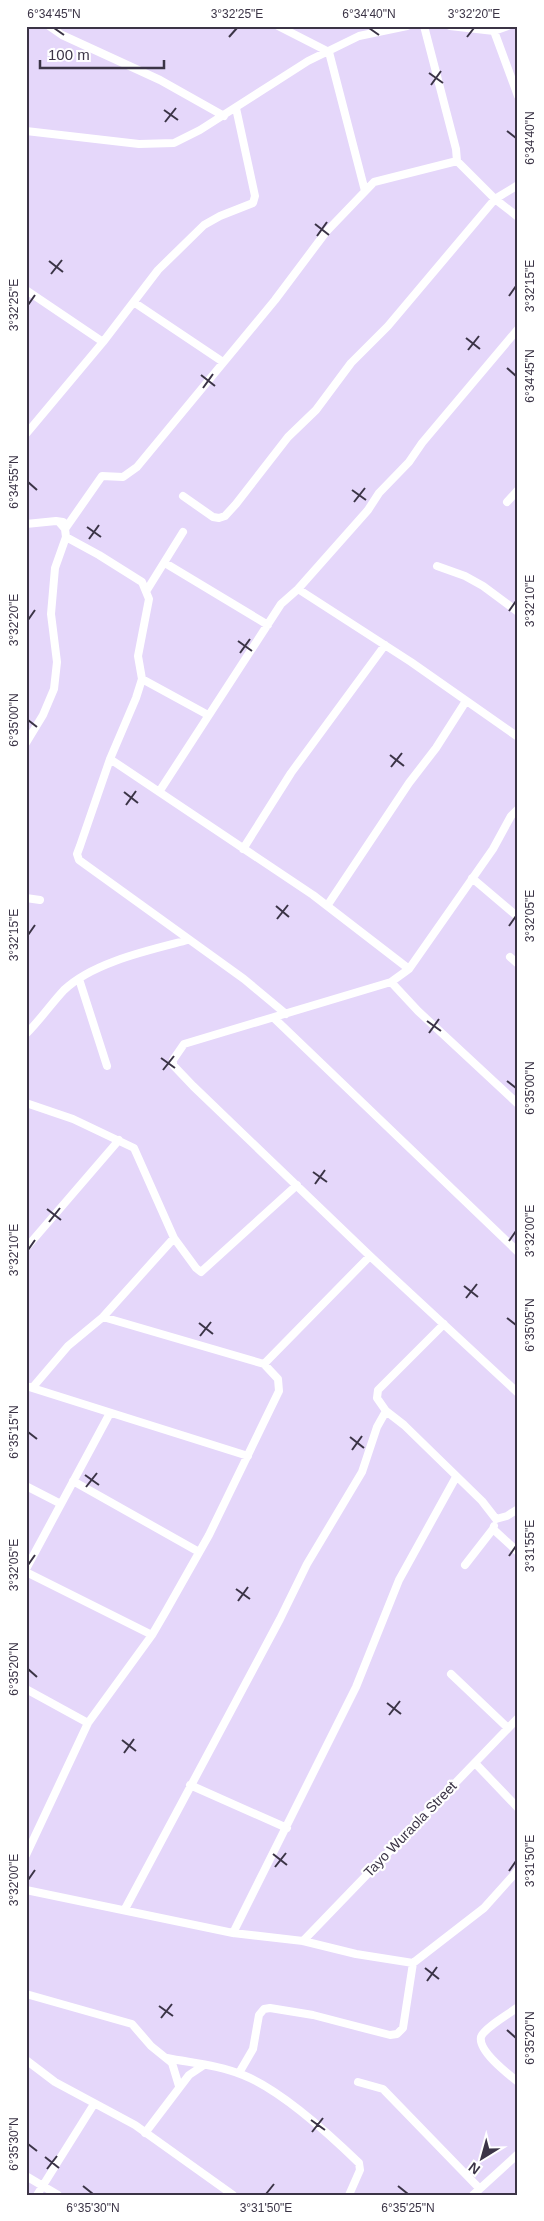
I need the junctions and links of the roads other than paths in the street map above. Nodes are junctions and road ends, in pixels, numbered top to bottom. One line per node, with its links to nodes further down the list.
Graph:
1 (49, 26): 11 (street)
2 (278, 26): 8 (street)
3 (407, 26): 8 (street)
4 (424, 26): 13 (street)
5 (450, 26): 7 (street)
6 (508, 26): 7 (street)
7 (494, 31): 9 (street)
8 (329, 52): 10 (street); 15 (street)
9 (518, 96)
10 (236, 108): 11 (street); 19 (street)
11 (224, 116): 12 (street)
12 (26, 132)
13 (457, 161): 15 (street); 16 (street)
14 (518, 185): 16 (street)
15 (365, 191): 22 (street)
16 (496, 199): 17 (street); 25 (street)
17 (518, 217)
18 (26, 290): 21 (street)
19 (135, 303): 21 (street); 22 (street)
20 (518, 329): 32 (street)
21 (103, 342): 23 (street)
22 (223, 362): 28 (street)
23 (26, 434)
24 (518, 490): 26 (street)
25 (183, 496)
26 (507, 502)
27 (26, 524): 28 (street)
28 (67, 529): 33 (street); 41 (street)
29 (184, 532): 30 (street)
30 (165, 562): 33 (street); 35 (street)
31 (437, 566): 34 (street)
32 (298, 589): 35 (street); 36 (street)
33 (147, 590): 37 (street)
34 (518, 612)
35 (268, 625): 39 (street)
36 (385, 645): 38 (street); 45 (street)
37 (142, 679): 39 (street); 42 (street)
38 (466, 701): 40 (street); 49 (street)
39 (208, 715): 43 (street)
40 (518, 737)
41 (26, 744)
42 (110, 759): 43 (street); 51 (street)
43 (159, 792): 45 (street)
44 (518, 809): 46 (street)
45 (243, 849): 49 (street)
46 (472, 878): 50 (street); 54 (street)
47 (26, 898): 48 (street)
48 (40, 900)
49 (327, 906): 54 (street)
50 (518, 918)
51 (188, 940): 55 (street); 57 (street)
52 (510, 957): 53 (street)
53 (518, 964)
54 (409, 969): 56 (street)
55 (79, 979): 59 (street); 60 (street)
56 (391, 982): 57 (street); 62 (street)
57 (286, 1014): 58 (street)
58 (274, 1018): 64 (street); 67 (street)
59 (26, 1034)
60 (107, 1066)
61 (26, 1103): 63 (street)
62 (518, 1104)
63 (119, 1140): 65 (street); 66 (street)
64 (297, 1185): 65 (street); 68 (street)
65 (174, 1238): 69 (street)
66 (26, 1248)
67 (518, 1252)
68 (370, 1256): 70 (street); 71 (street)
69 (103, 1317): 71 (street); 72 (street)
70 (444, 1324): 73 (street); 74 (street)
71 (264, 1364): 76 (street)
72 (30, 1386): 75 (street)
73 (518, 1393)
74 (386, 1411): 77 (street); 95 (street)
75 (110, 1413): 76 (street); 78 (street)
76 (248, 1456): 84 (street)
77 (456, 1477): 82 (street); 97 (street)
78 (73, 1481): 80 (street); 84 (street)
79 (26, 1486): 80 (street)
80 (61, 1504): 87 (street)
81 (518, 1509): 82 (street)
82 (496, 1519): 83 (street)
83 (493, 1529): 85 (street); 86 (street)
84 (199, 1552): 88 (street)
85 (518, 1552)
86 (465, 1565)
87 (26, 1571): 88 (street)
88 (152, 1635): 92 (street)
89 (451, 1674): 93 (street)
90 (26, 1689): 92 (street)
91 (518, 1718): 93 (street, Tayo Wuraola Street)
92 (88, 1723): 98 (street)
93 (508, 1728): 94 (street, Tayo Wuraola Street)
94 (475, 1763): 96 (street); 103 (street, Tayo Wuraola Street)
95 (190, 1785): 97 (street); 101 (street)
96 (518, 1808)
97 (287, 1828): 102 (street)
98 (26, 1855)
99 (518, 1870): 104 (street)
100 (26, 1890): 101 (street)
101 (125, 1909): 102 (street)
102 (233, 1933): 103 (street)
103 (303, 1941): 104 (street)
104 (412, 1963): 110 (street)
105 (26, 1994): 107 (street)
106 (518, 2008): 112 (street)
107 (167, 2058): 109 (street); 113 (street)
108 (26, 2060): 114 (street)
109 (204, 2065): 110 (street); 113 (street)
110 (238, 2073): 123 (street)
111 (358, 2082): 119 (street)
112 (518, 2082)
113 (179, 2086): 115 (street)
114 (94, 2104): 115 (street); 118 (street)
115 (146, 2133): 122 (street)
116 (518, 2154): 119 (street)
117 (26, 2176): 118 (street)
118 (43, 2185): 120 (street); 121 (street)
119 (479, 2188): 124 (street)
120 (37, 2195)
121 (58, 2195)
122 (233, 2195)
123 (350, 2195)
124 (472, 2195)

